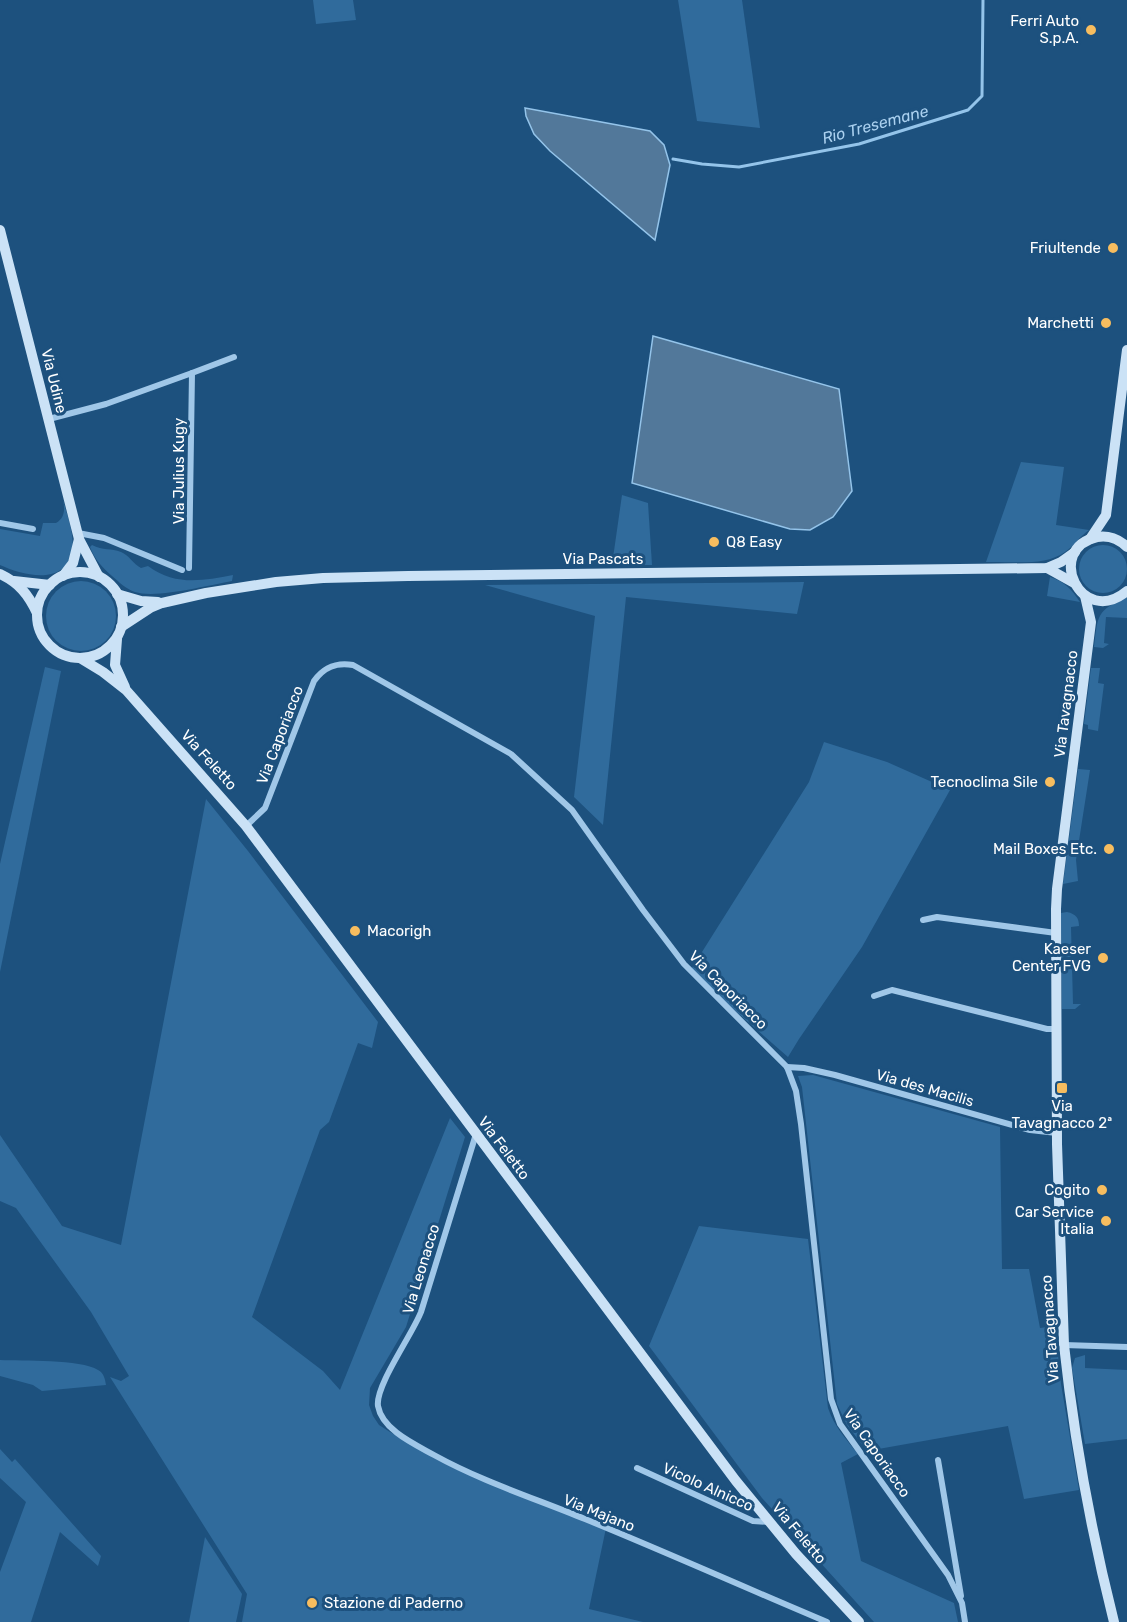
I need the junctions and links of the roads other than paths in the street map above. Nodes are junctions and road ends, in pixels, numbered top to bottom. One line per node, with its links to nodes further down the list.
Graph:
1 (0, 230): 5 (street, Via Udine)
2 (1127, 350): 6 (street)
3 (234, 357): 4 (street)
4 (192, 373): 5 (street); 14 (street, Via Julius Kugy)
5 (49, 420): 9 (street, Via Udine)
6 (1106, 515): 10 (street); 11 (street)
7 (0, 523): 8 (street)
8 (33, 529)
9 (79, 536): 16 (street); 18 (street); 19 (street, Via Udine)
10 (1090, 539): 11 (street); 13 (street, Via Pascats)
11 (1116, 539): 12 (street)
12 (1127, 547)
13 (1075, 552): 15 (street, Via Pascats); 21 (street)
14 (189, 568)
15 (1047, 568): 21 (street, Via Pascats); 27 (street, Via Pascats)
16 (182, 570)
17 (0, 574): 20 (street)
18 (63, 576): 19 (street); 22 (street)
19 (99, 577): 24 (street)
20 (14, 581): 22 (street); 28 (street)
21 (1074, 583): 25 (street)
22 (50, 585): 28 (street)
23 (1127, 591): 26 (street)
24 (117, 594): 27 (street, Via Pascats); 30 (street)
25 (1085, 596): 26 (street); 29 (street, Via Tavagnacco)
26 (1107, 601): 29 (street)
27 (162, 603): 30 (street, Via Pascats)
28 (37, 613): 31 (street)
29 (1091, 622): 35 (street, Via Tavagnacco)
30 (119, 632): 31 (street); 32 (street, Via Feletto)
31 (80, 658): 32 (street, Via Feletto)
32 (126, 690): 33 (street, Via Feletto)
33 (246, 826): 38 (street, Via Caporiacco); 40 (street, Via Feletto)
34 (923, 920): 35 (street)
35 (1056, 933): 37 (street, Via Tavagnacco)
36 (874, 996): 37 (street)
37 (1057, 1029): 39 (street, Via Tavagnacco)
38 (787, 1067): 39 (street, Via des Macilis); 47 (street, Via Caporiacco)
39 (1056, 1133): 41 (street, Via Tavagnacco)
40 (476, 1134): 43 (street, Via Leonacco); 46 (street, Via Feletto)
41 (1064, 1345): 42 (street); 51 (street, Via Tavagnacco)
42 (1127, 1347)
43 (378, 1404): 48 (street, Via Majano)
44 (938, 1460): 47 (street, Via Caporiacco)
45 (637, 1468): 46 (street, Vicolo Alnicco)
46 (770, 1522): 49 (street, Via Feletto)
47 (962, 1603): 50 (street, Via Caporiacco)
48 (827, 1622)
49 (860, 1622)
50 (965, 1622)
51 (1114, 1622)

